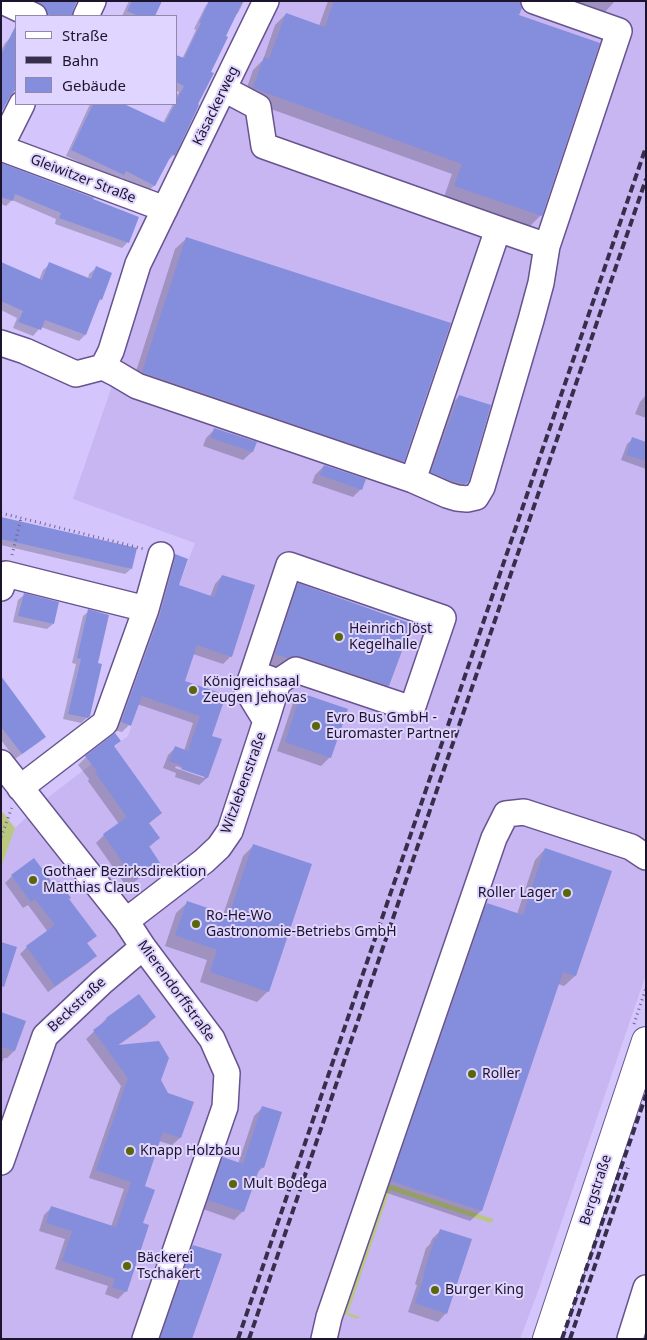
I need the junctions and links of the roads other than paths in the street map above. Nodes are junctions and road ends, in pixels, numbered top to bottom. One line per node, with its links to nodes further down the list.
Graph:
1 (2, 1): 5 (street)
2 (93, 1): 6 (street)
3 (266, 1): 7 (street, Käsackerweg)
4 (534, 1): 12 (street)
5 (32, 15)
6 (86, 15)
7 (224, 90): 10 (street, Käsackerweg); 11 (street)
8 (22, 105): 9 (street)
9 (1, 147): 10 (street, Gleiwitzer Straße)
10 (164, 210): 14 (street, Käsackerweg)
11 (498, 229): 12 (street); 15 (street)
12 (547, 246): 15 (street)
13 (1, 343): 14 (street)
14 (103, 367): 15 (street)
15 (413, 480)
16 (150, 551): 18 (street)
17 (4, 581): 18 (street)
18 (146, 609): 23 (street)
19 (253, 673): 20 (street); 20 (street); 21 (street, Witzlebenstraße)
20 (278, 682): 21 (street, Witzlebenstraße)
21 (266, 721): 25 (street, Witzlebenstraße)
22 (1, 763): 23 (street, Mierendorffstraße)
23 (20, 788): 25 (street, Mierendorffstraße)
24 (646, 857): 31 (street)
25 (126, 921): 26 (street, Mierendorffstraße)
26 (144, 947): 28 (street, Beckstraße); 30 (street, Mierendorffstraße)
27 (646, 1041): 32 (main road, Bergstraße)
28 (1, 1162)
29 (646, 1288): 33 (street)
30 (145, 1339)
31 (324, 1339)
32 (547, 1339)
33 (630, 1339)

